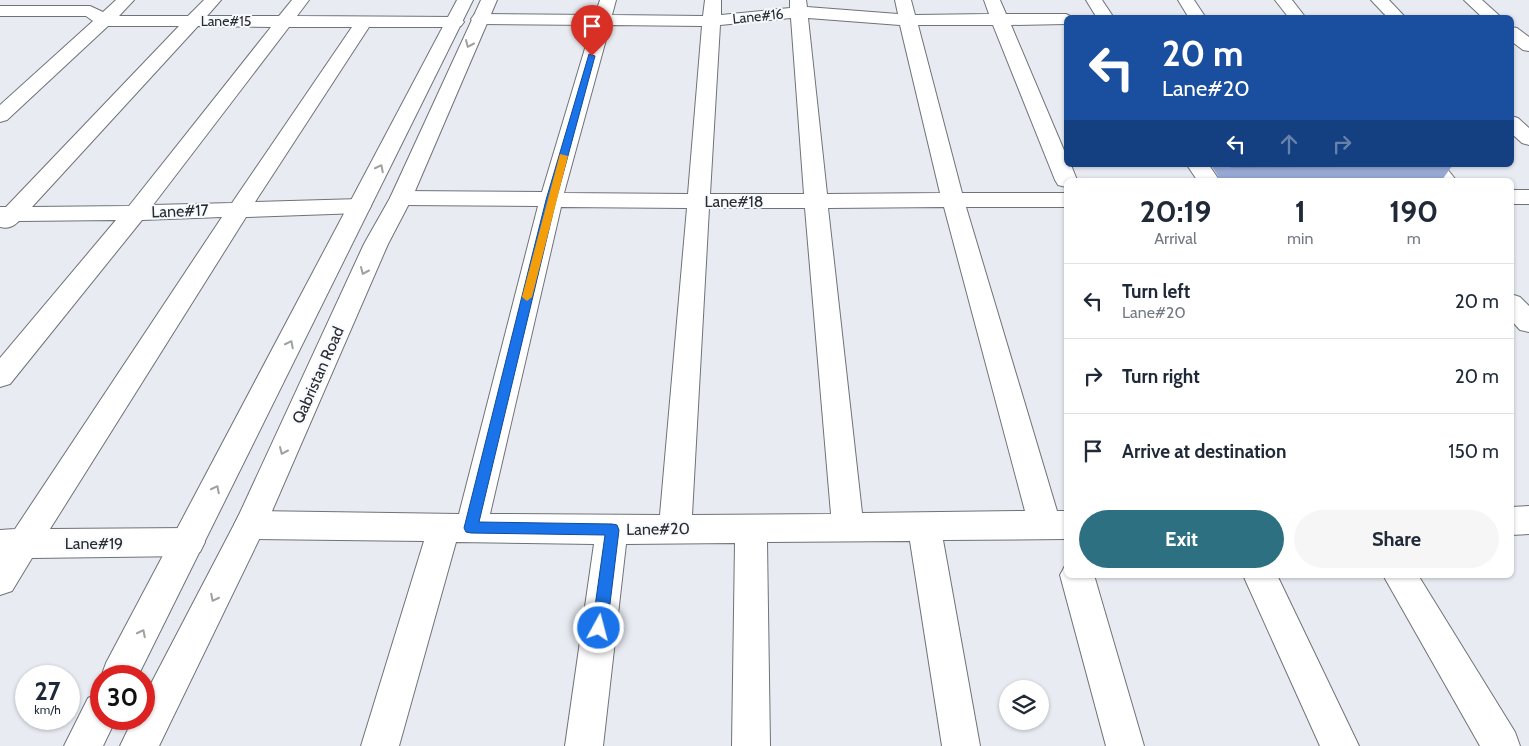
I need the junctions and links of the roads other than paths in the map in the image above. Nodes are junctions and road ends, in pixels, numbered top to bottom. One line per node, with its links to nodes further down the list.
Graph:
1 (23, 0): 16 (street)
2 (126, 0): 23 (street)
3 (213, 0): 25 (street)
4 (300, 0): 26 (street)
5 (992, 0): 24 (street)
6 (1094, 0): 17 (street)
7 (1186, 0): 18 (street)
8 (1283, 0): 19 (street)
9 (1379, 0): 20 (street)
10 (1472, 0): 21 (street)
11 (798, 6): 14 (street, Lane#16); 15 (street, Lane#16); 45 (street)
12 (472, 10): 13 (street, Lane#16); 27 (street, Lane#15); 40 (street, Qabristan Road, one-way to 40); 46 (street, one-way to 12)
13 (605, 10): 14 (street, Lane#16); 41 (street)
14 (712, 10): 44 (street)
15 (905, 10): 24 (street, Lane#16); 42 (street)
16 (3, 13): 23 (street, Lane#15)
17 (1104, 15)
18 (1196, 15)
19 (1296, 15)
20 (1395, 15)
21 (1490, 15)
22 (1064, 19): 24 (street, Lane#16)
23 (104, 20): 25 (street, Lane#15); 30 (street)
24 (1001, 20): 35 (street)
25 (194, 21): 26 (street, Lane#15); 49 (street)
26 (284, 22): 27 (street, Lane#15); 48 (street)
27 (364, 22): 47 (street)
28 (1514, 22): 29 (street)
29 (1529, 46)
30 (0, 116)
31 (1514, 125): 32 (street)
32 (1529, 139)
33 (1199, 167): 36 (street)
34 (1434, 167): 37 (street)
35 (1065, 178)
36 (1207, 178)
37 (1443, 178)
38 (1514, 197): 39 (street)
39 (1529, 197)
40 (401, 198): 41 (street, Lane#18); 51 (street, Qabristan Road)
41 (551, 200): 44 (street, Lane#18); 59 (street)
42 (953, 200): 43 (street, Lane#18); 45 (street, Lane#18); 62 (street)
43 (1064, 200)
44 (698, 201): 45 (street, Lane#18); 63 (street)
45 (816, 201): 60 (street)
46 (360, 206): 47 (street, Lane#17); 50 (street)
47 (239, 210): 48 (street, Lane#17); 66 (street)
48 (135, 213): 49 (street, Lane#17); 54 (street)
49 (4, 218)
50 (342, 243): 51 (street); 65 (street, one-way to 50)
51 (376, 244): 57 (street, Qabristan Road, one-way to 57)
52 (1514, 306): 53 (street)
53 (1529, 323)
54 (0, 377)
55 (1514, 520): 56 (street)
56 (1529, 520)
57 (250, 525): 59 (street, Lane#20); 74 (street, Qabristan Road, one-way to 74)
58 (924, 526): 60 (street, Lane#20); 62 (street, Lane#20); 78 (street)
59 (458, 527): 64 (street, Lane#20); 75 (street)
60 (848, 527): 61 (street, Lane#20)
61 (751, 528): 63 (street, Lane#20); 77 (street)
62 (1060, 528)
63 (675, 529): 64 (street, Lane#20)
64 (612, 530): 76 (street)
65 (189, 542): 66 (street, Lane#19); 71 (street, one-way to 65)
66 (12, 543): 70 (street)
67 (1078, 578): 79 (street)
68 (1261, 578): 80 (street)
69 (1402, 578): 81 (street)
70 (0, 580)
71 (125, 665)
72 (91, 730): 73 (street)
73 (83, 746)
74 (139, 746)
75 (380, 746)
76 (584, 746)
77 (751, 746)
78 (960, 746)
79 (1126, 746)
80 (1340, 746)
81 (1501, 746)

